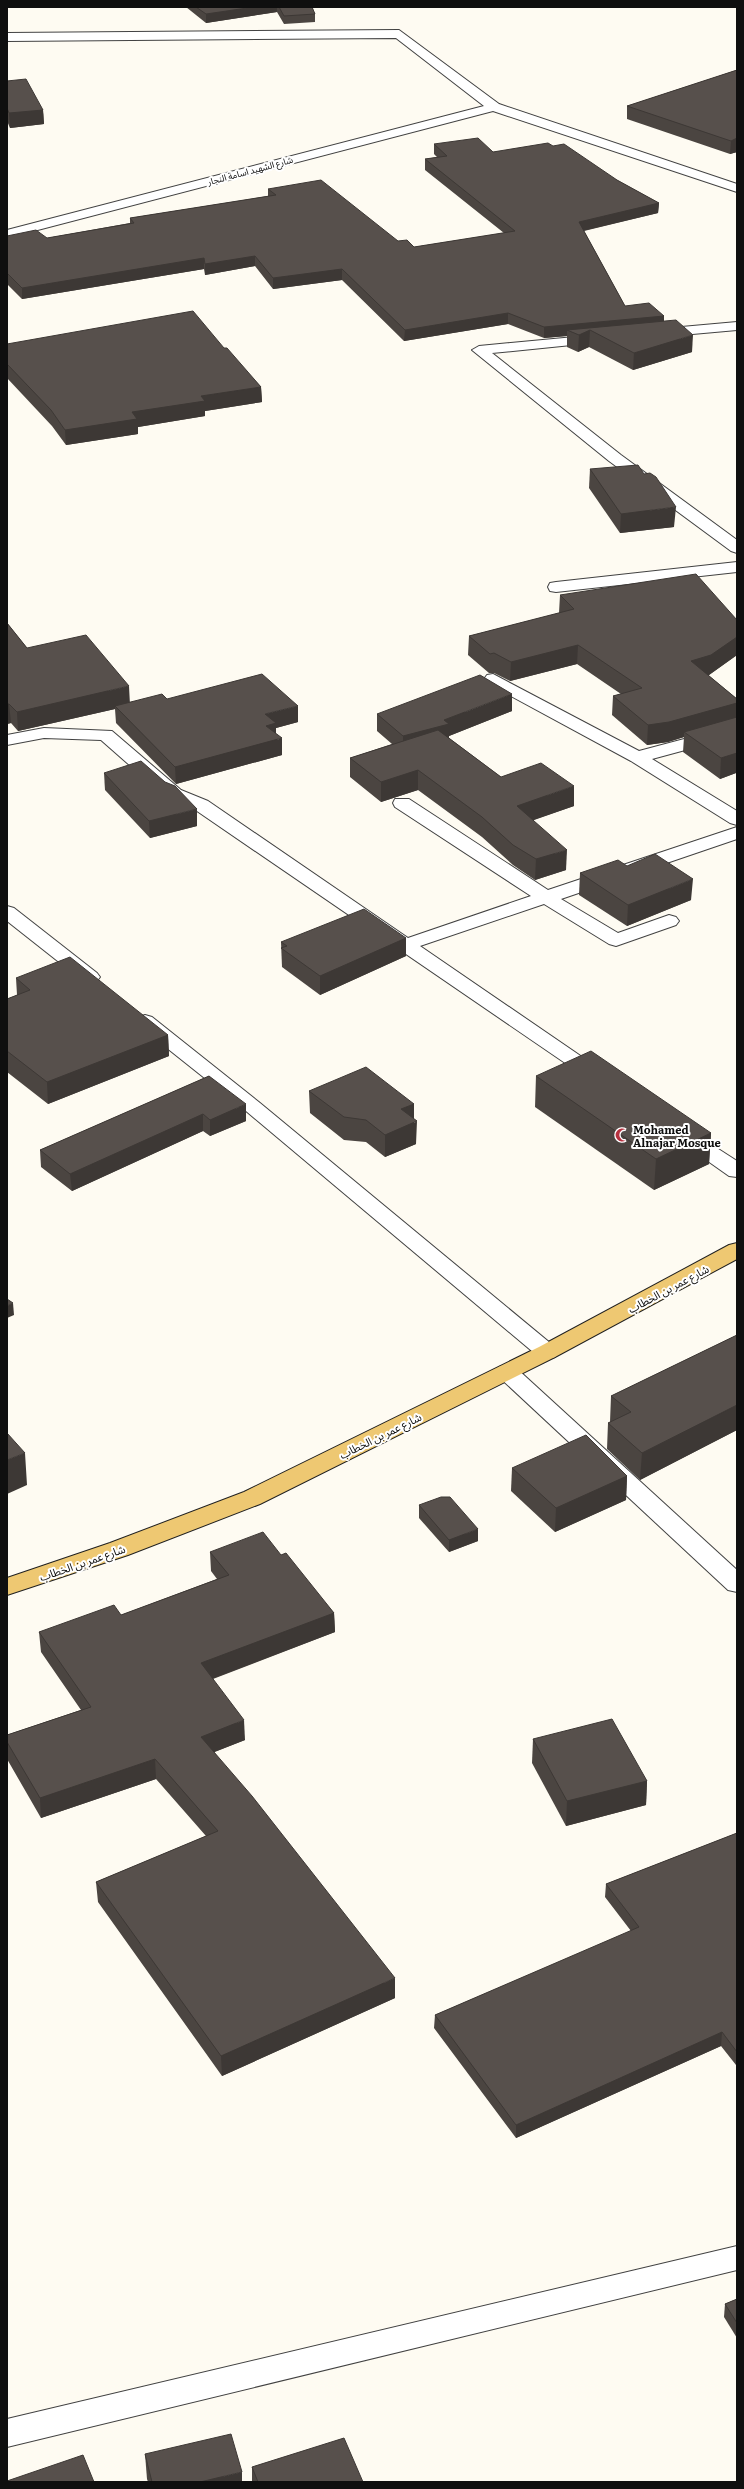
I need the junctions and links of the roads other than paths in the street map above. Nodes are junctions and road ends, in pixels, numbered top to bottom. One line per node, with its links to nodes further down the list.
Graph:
1 (7, 37): 2 (street)
2 (494, 106): 3 (street); 4 (street, شارع الشهيد اسامة النجار)
3 (737, 188)
4 (7, 234)
5 (737, 326): 6 (street)
6 (643, 335)
7 (612, 338): 8 (street)
8 (737, 548)
9 (729, 568): 10 (street); 11 (street)
10 (737, 585)
11 (556, 588)
12 (493, 679): 15 (street)
13 (737, 730): 15 (street)
14 (7, 740): 22 (street)
15 (637, 757): 17 (street)
16 (402, 803): 19 (street)
17 (737, 819)
18 (737, 833): 19 (street)
19 (547, 898): 21 (street); 22 (street)
20 (7, 912): 23 (street)
21 (669, 921)
22 (405, 944): 25 (street)
23 (102, 988)
24 (128, 1008): 29 (street)
25 (613, 1087)
26 (672, 1127): 27 (street)
27 (737, 1172)
28 (737, 1250): 29 (main road, شارع عمر بن الخطاب)
29 (547, 1352): 30 (main road, شارع عمر بن الخطاب)
30 (507, 1372): 31 (street); 32 (main road, شارع عمر بن الخطاب)
31 (737, 1584)
32 (7, 1587)
33 (737, 2258): 34 (street)
34 (7, 2433)

